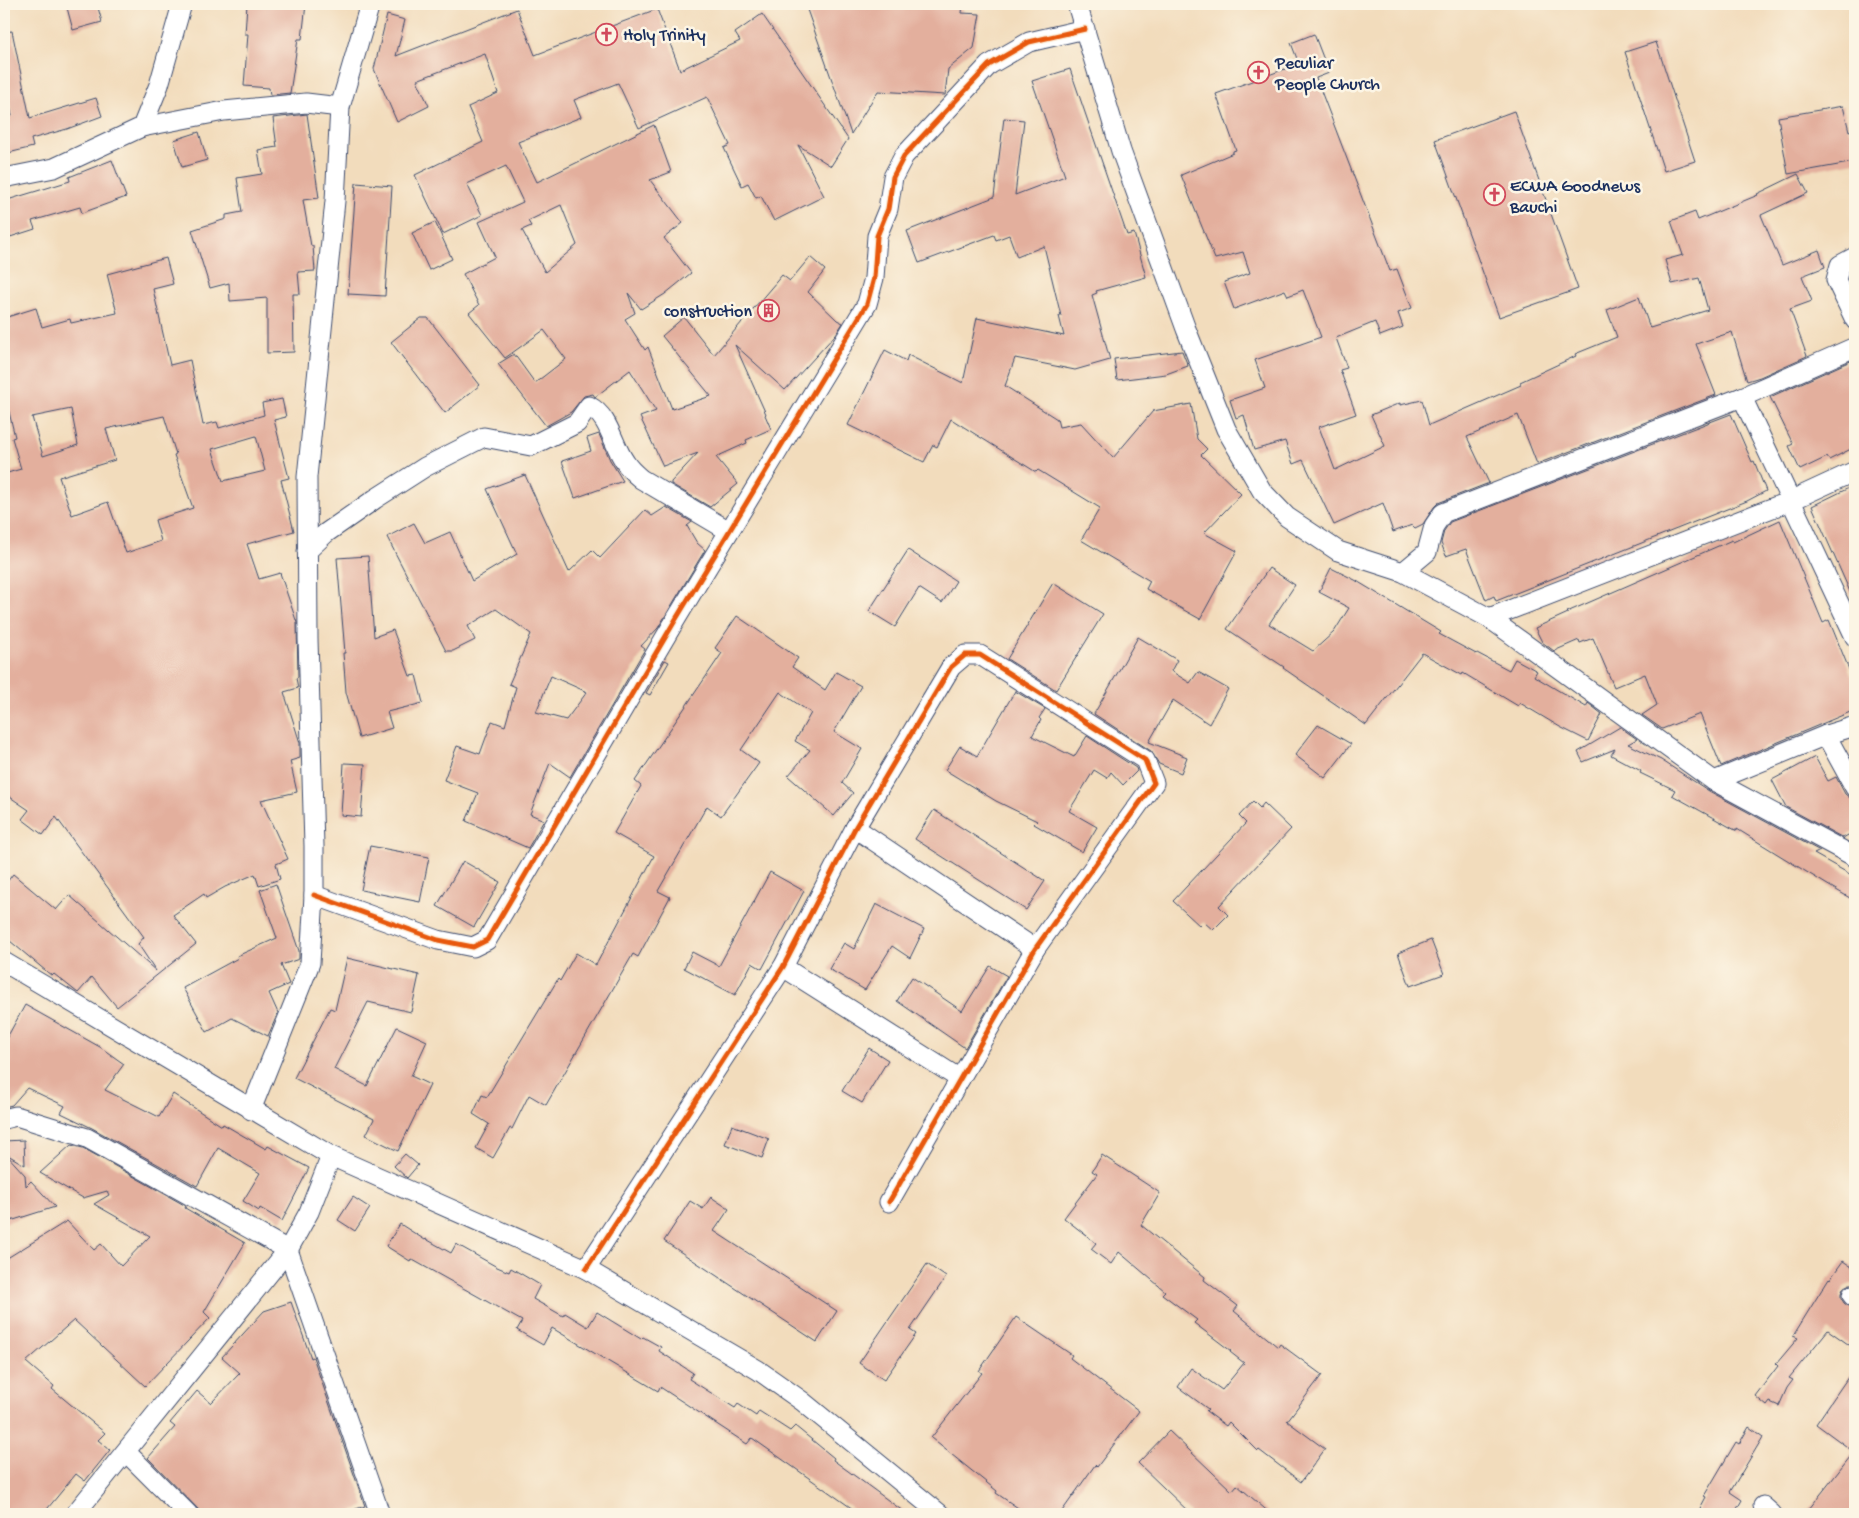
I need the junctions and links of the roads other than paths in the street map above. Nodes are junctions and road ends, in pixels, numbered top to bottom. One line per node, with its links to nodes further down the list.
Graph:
1 (182, 4): 6 (street)
2 (370, 4): 5 (street)
3 (1077, 4): 4 (street)
4 (1085, 29): 14 (street); 16 (street)
5 (340, 107): 6 (street); 15 (street)
6 (142, 127): 7 (street)
7 (4, 178)
8 (1855, 257): 9 (street)
9 (1855, 320)
10 (1855, 346): 11 (street)
11 (1742, 397): 13 (street); 16 (street)
12 (1855, 471): 13 (street)
13 (1790, 500): 17 (street); 18 (street)
14 (729, 531): 15 (street); 25 (street)
15 (307, 551): 25 (street)
16 (1403, 572): 17 (street)
17 (1489, 618): 21 (street)
18 (1855, 637)
19 (1855, 726): 20 (street)
20 (1826, 736): 21 (street); 22 (street)
21 (1714, 781): 24 (street)
22 (1855, 788)
23 (855, 828): 26 (street); 26 (street); 28 (street)
24 (1855, 858)
25 (314, 896): 30 (street)
26 (1035, 949): 29 (street)
27 (4, 962): 30 (street)
28 (783, 967): 29 (street); 35 (street)
29 (960, 1079): 33 (street)
30 (251, 1110): 32 (street)
31 (4, 1119): 34 (street)
32 (331, 1156): 34 (street); 35 (street)
33 (889, 1202)
34 (288, 1250): 36 (street); 39 (street)
35 (586, 1269): 40 (street)
36 (126, 1452): 37 (street); 38 (street)
37 (76, 1514)
38 (188, 1514)
39 (380, 1514)
40 (940, 1514)

